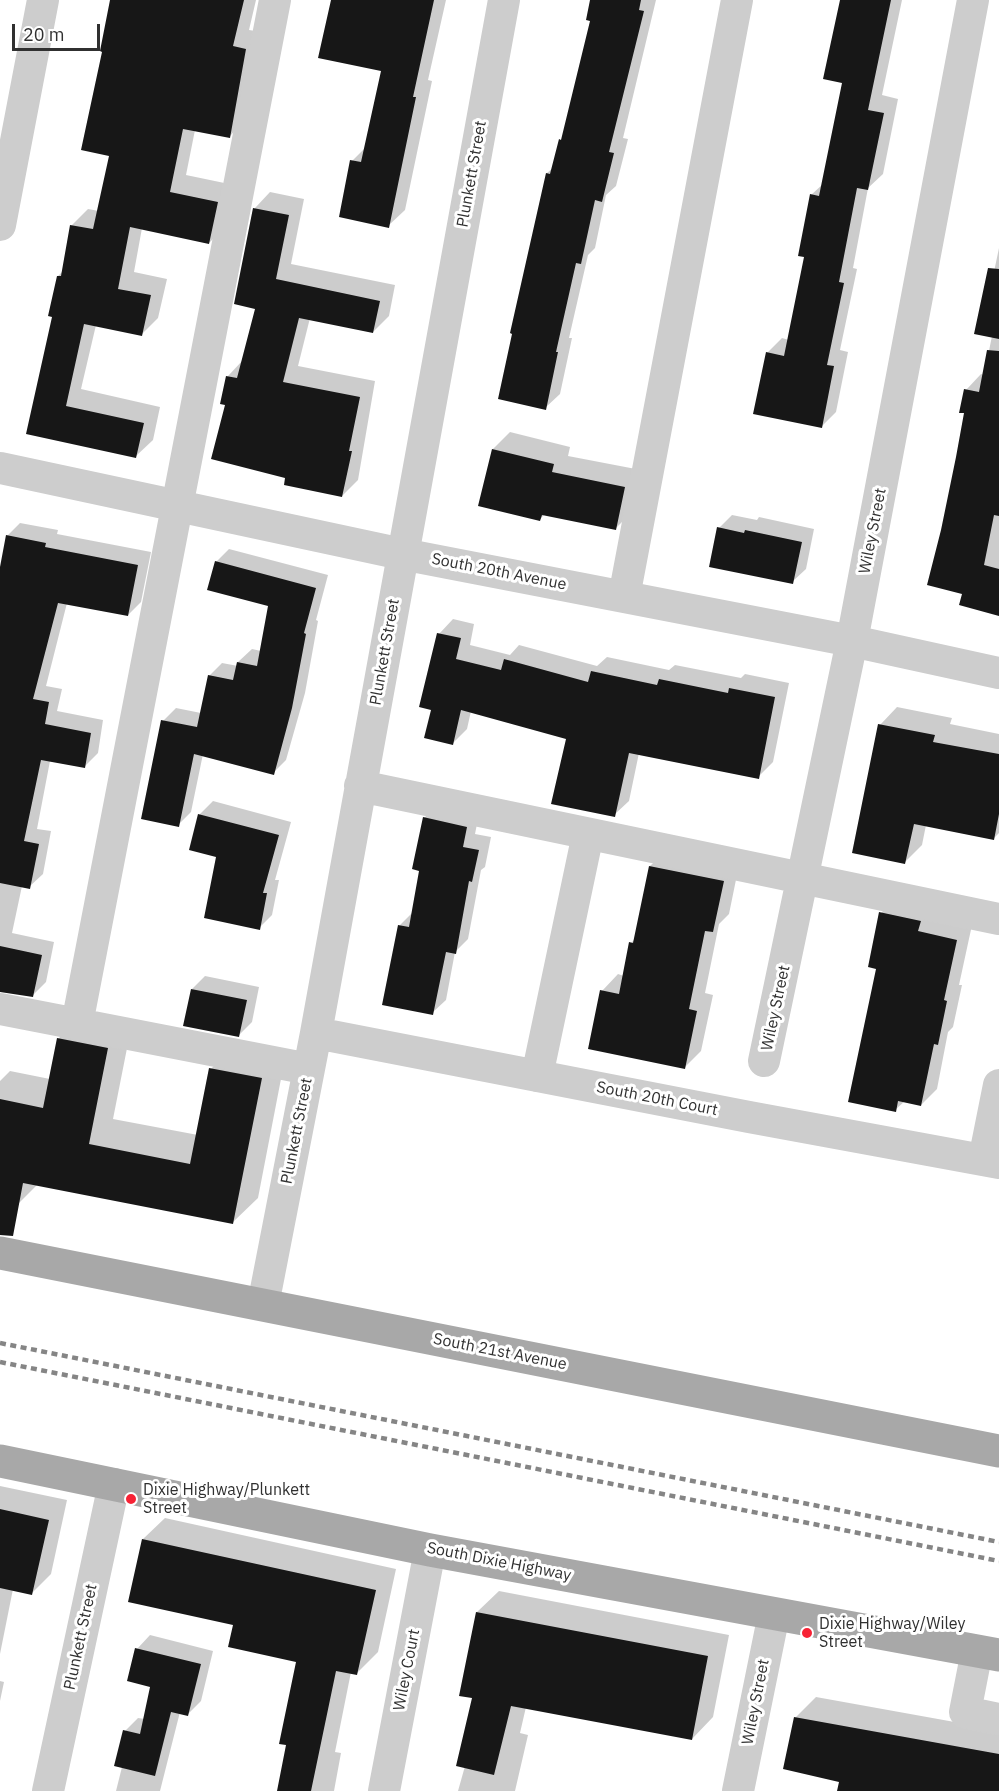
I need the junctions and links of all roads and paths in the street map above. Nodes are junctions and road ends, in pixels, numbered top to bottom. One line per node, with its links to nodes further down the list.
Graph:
1 (43, 0): 6 (street)
2 (275, 0): 8 (street)
3 (504, 0): 9 (street, Plunkett Street)
4 (737, 0): 10 (street)
5 (973, 0): 11 (street, Wiley Street)
6 (0, 225)
7 (0, 468): 8 (street, South 20th Avenue)
8 (178, 506): 9 (street, South 20th Avenue); 18 (street)
9 (402, 554): 10 (street, South 20th Avenue); 13 (street, Plunkett Street)
10 (624, 597): 11 (street, South 20th Avenue)
11 (852, 641): 12 (street, South 20th Avenue); 15 (street, Wiley Street)
12 (999, 673)
13 (360, 786): 14 (street); 19 (street, Plunkett Street)
14 (588, 834): 15 (street); 22 (street)
15 (803, 879): 16 (street); 20 (street, Wiley Street)
16 (999, 919)
17 (0, 1009): 18 (street)
18 (76, 1024): 21 (street)
19 (316, 1032): 21 (street, Plunkett Street); 22 (street, South 20th Court)
20 (765, 1061)
21 (309, 1069): 26 (street, Plunkett Street)
22 (537, 1076): 24 (street, South 20th Court)
23 (999, 1085): 24 (street)
24 (991, 1162)
25 (0, 1253): 26 (main road, South 21st Avenue)
26 (263, 1305): 27 (main road, South 21st Avenue)
27 (999, 1451)
28 (0, 1461): 29 (main road, South Dixie Highway)
29 (114, 1484): 30 (main road, South Dixie Highway); 34 (street, Plunkett Street)
30 (430, 1550): 31 (main road, South Dixie Highway); 35 (street, Wiley Court)
31 (774, 1614): 32 (main road, South Dixie Highway); 36 (street, Wiley Street)
32 (988, 1653): 33 (street)
33 (999, 1719)
34 (48, 1791)
35 (384, 1791)
36 (738, 1791)

